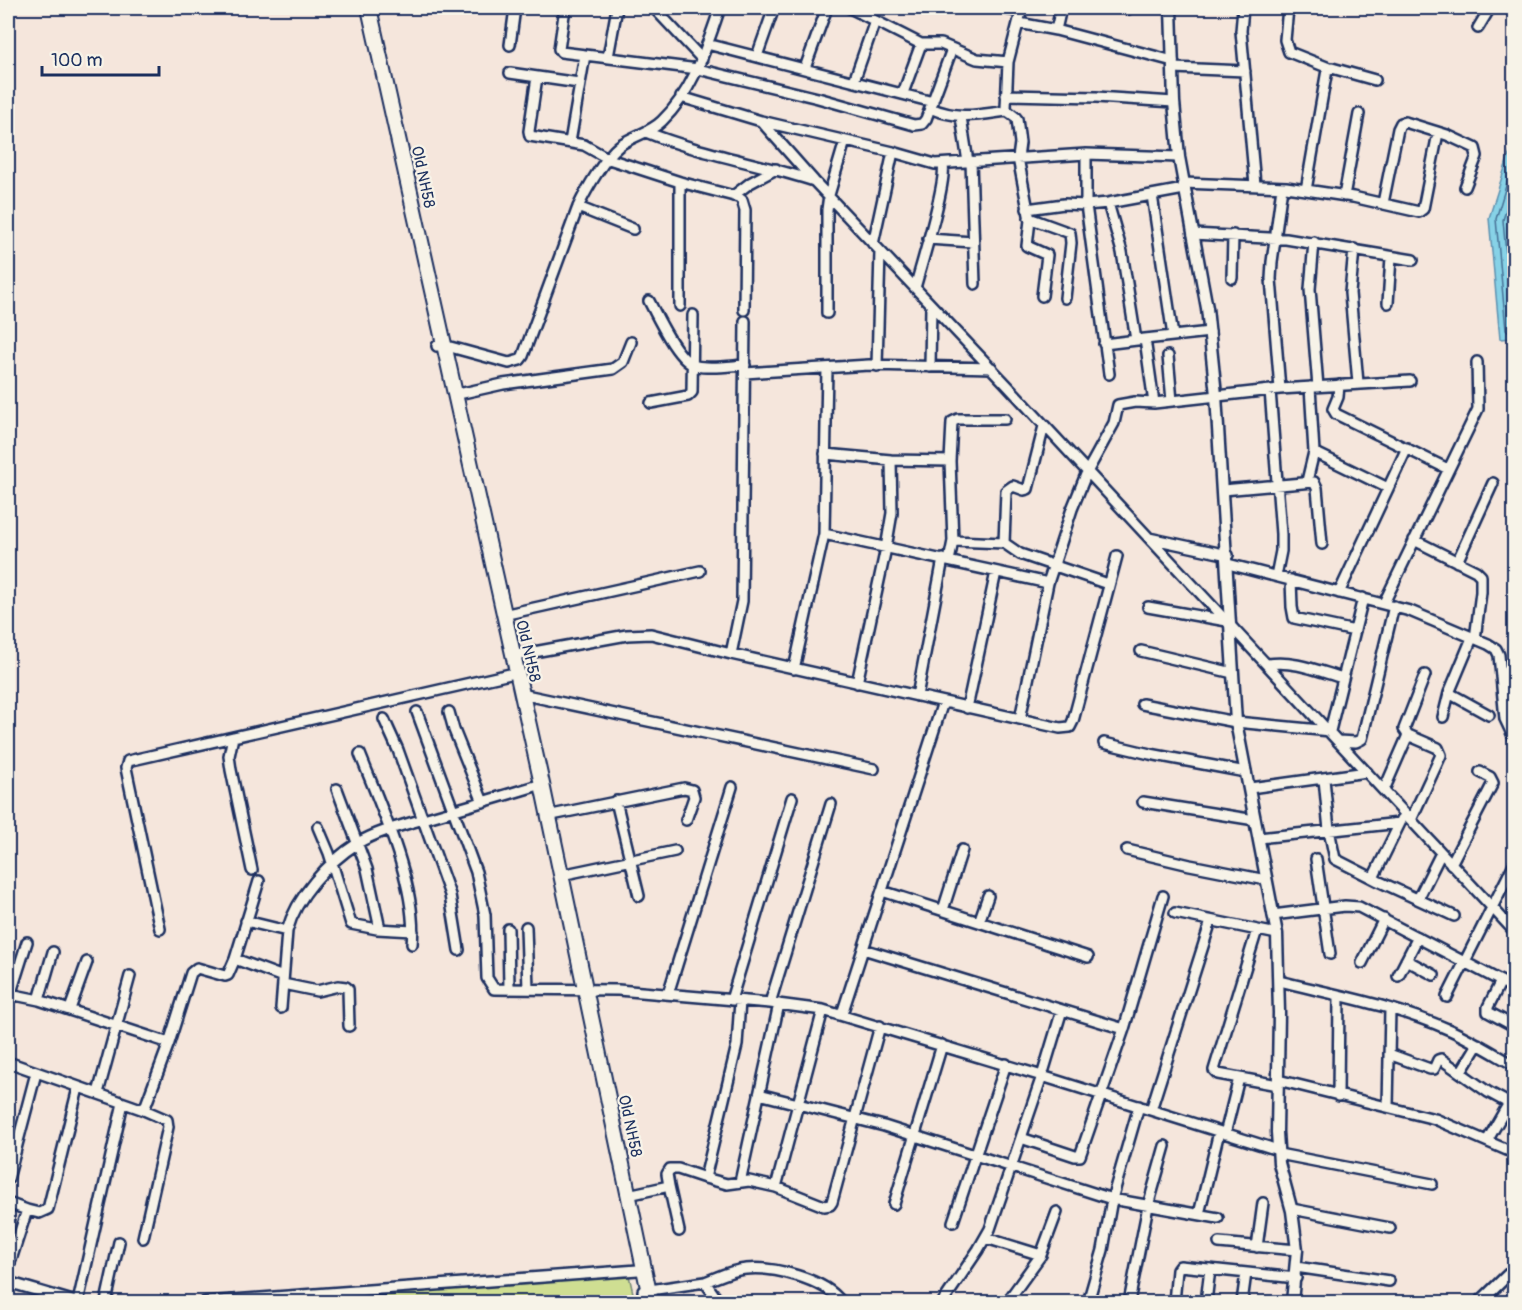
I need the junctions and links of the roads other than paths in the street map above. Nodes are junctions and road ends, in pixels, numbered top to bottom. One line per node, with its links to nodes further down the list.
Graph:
1 (363, 8): 107 (main road, Old NH58)
2 (369, 8): 107 (main road, Old NH58)
3 (515, 8): 24 (street)
4 (565, 8): 26 (street)
5 (617, 8): 28 (street)
6 (654, 8): 29 (street)
7 (720, 8): 22 (street)
8 (774, 8): 27 (street)
9 (827, 8): 32 (street)
10 (850, 8): 18 (street)
11 (1001, 8): 17 (street)
12 (1061, 8): 21 (street)
13 (1171, 8): 31 (street)
14 (1243, 8): 35 (street)
15 (1288, 8): 33 (street)
16 (1490, 8): 20 (street)
17 (1022, 10): 19 (street)
18 (875, 21): 23 (street); 39 (street)
19 (1019, 23): 21 (street); 30 (street)
20 (1479, 28)
21 (1056, 30): 31 (street)
22 (707, 44): 27 (street); 29 (street)
23 (921, 44): 25 (street); 41 (street)
24 (510, 45)
25 (952, 49): 30 (street); 45 (street)
26 (585, 55): 28 (street); 40 (street)
27 (757, 56): 32 (street)
28 (608, 57): 34 (street)
29 (702, 59): 34 (street)
30 (1008, 62): 42 (street)
31 (1173, 64): 35 (street); 44 (street)
32 (805, 68): 39 (street)
33 (1329, 68): 38 (street); 68 (street)
34 (698, 69): 43 (street); 45 (street)
35 (1245, 71): 64 (street)
36 (510, 73): 37 (street)
37 (537, 77): 40 (street); 53 (street)
38 (1375, 80)
39 (854, 81): 41 (street)
40 (579, 84): 53 (street)
41 (903, 93): 45 (street)
42 (1006, 95): 44 (street); 46 (street)
43 (681, 97): 49 (street); 50 (street)
44 (1174, 102): 56 (street)
45 (931, 105): 48 (street)
46 (1007, 111): 48 (street); 57 (street)
47 (1359, 114): 72 (street)
48 (961, 117): 59 (street)
49 (761, 121): 52 (street); 62 (street)
50 (646, 132): 58 (street); 61 (street)
51 (1438, 133): 67 (street); 74 (street); 74 (street)
52 (845, 141): 54 (street); 69 (street)
53 (570, 142): 58 (street)
54 (893, 152): 60 (street); 85 (street)
55 (1086, 154): 56 (street); 57 (street); 75 (street)
56 (1179, 157): 65 (street)
57 (1018, 158): 59 (street); 77 (street)
58 (609, 159): 63 (street); 76 (street)
59 (970, 161): 60 (street); 83 (street)
60 (943, 165): 82 (street)
61 (777, 169): 62 (street); 71 (street)
62 (814, 181): 69 (street)
63 (680, 182): 71 (street); 97 (street)
64 (1255, 185): 65 (street); 66 (street)
65 (1183, 186): 70 (street); 79 (street)
66 (1282, 187): 68 (street); 81 (street)
67 (1465, 187)
68 (1306, 190): 72 (street)
69 (829, 195): 85 (street); 99 (street)
70 (1152, 195): 73 (street); 103 (street)
71 (733, 196): 98 (street)
72 (1344, 196): 74 (street)
73 (1108, 203): 75 (street); 104 (street)
74 (1383, 203)
75 (1086, 205): 77 (street); 106 (street)
76 (578, 207): 78 (street); 107 (street)
77 (1028, 213): 92 (street); 93 (street)
78 (633, 229)
79 (1193, 234): 80 (street); 102 (street)
80 (1233, 235): 81 (street); 89 (street)
81 (1275, 238): 84 (street); 121 (street)
82 (928, 239): 83 (street); 91 (street)
83 (973, 242): 90 (street)
84 (1314, 242): 86 (street); 120 (street)
85 (876, 247): 91 (street); 111 (street)
86 (1354, 249): 87 (street); 118 (street)
87 (1391, 257): 88 (street); 95 (street)
88 (1413, 260)
89 (1232, 278)
90 (975, 284)
91 (915, 288): 96 (street)
92 (1042, 296)
93 (1065, 298)
94 (649, 302): 110 (street)
95 (1388, 303)
96 (931, 305): 112 (street); 114 (street)
97 (680, 306)
98 (744, 310)
99 (827, 313)
100 (693, 315): 110 (street)
101 (744, 321): 115 (street)
102 (1210, 332): 103 (street); 123 (street)
103 (1173, 336): 104 (street)
104 (1140, 340): 106 (street); 126 (street)
105 (630, 342): 122 (street)
106 (1104, 344): 116 (street)
107 (440, 346): 122 (main road, Old NH58); 174 (main road, Old NH58)
108 (1168, 356): 124 (street)
109 (1477, 362): 134 (street)
110 (693, 365): 115 (street); 125 (street)
111 (877, 366): 112 (street); 113 (street)
112 (930, 367): 114 (street)
113 (827, 368): 115 (street); 131 (street)
114 (992, 368): 128 (street)
115 (745, 369): 169 (street)
116 (1109, 374)
117 (1410, 381): 118 (street)
118 (1358, 383): 119 (street)
119 (1339, 385): 120 (street); 129 (street)
120 (1314, 387): 121 (street); 130 (street)
121 (1275, 389): 123 (street); 138 (street)
122 (454, 395): 164 (main road, Old NH58)
123 (1216, 395): 124 (street); 140 (street)
124 (1172, 401): 126 (street)
125 (651, 403)
126 (1154, 403): 135 (street)
127 (1005, 419): 133 (street)
128 (1044, 426): 135 (street); 145 (street)
129 (1407, 448): 134 (street); 139 (street)
130 (1314, 452): 136 (street); 139 (street)
131 (825, 454): 132 (street); 141 (street)
132 (891, 460): 133 (street); 147 (street)
133 (950, 461): 144 (street)
134 (1448, 469): 143 (street)
135 (1087, 472): 142 (street); 152 (street)
136 (1307, 482): 138 (street); 146 (street)
137 (1493, 483): 151 (street)
138 (1277, 484): 140 (street); 155 (street)
139 (1388, 488): 159 (street)
140 (1223, 490): 150 (street)
141 (824, 534): 147 (street); 172 (street)
142 (1149, 538): 150 (street); 165 (street)
143 (1414, 540): 151 (street); 161 (street)
144 (953, 541): 145 (street); 149 (street)
145 (1004, 543): 152 (street)
146 (1322, 544)
147 (886, 548): 149 (street); 177 (street)
148 (1117, 556): 158 (street)
149 (946, 560): 154 (street); 180 (street)
150 (1228, 560): 155 (street); 165 (street)
151 (1457, 562): 167 (street)
152 (1053, 566): 157 (street); 158 (street)
153 (700, 571): 164 (street)
154 (996, 572): 157 (street); 184 (street)
155 (1276, 576): 156 (street)
156 (1291, 580): 159 (street); 166 (street)
157 (1048, 583): 190 (street)
158 (1108, 585): 190 (street)
159 (1339, 593): 160 (street)
160 (1363, 598): 161 (street); 166 (street)
161 (1384, 603): 162 (street)
162 (1394, 606): 167 (street); 197 (street)
163 (1148, 607): 165 (street)
164 (503, 615): 170 (main road, Old NH58)
165 (1229, 623): 171 (street); 173 (street)
166 (1355, 631): 176 (street)
167 (1474, 638): 178 (street); 196 (street)
168 (1141, 651): 173 (street)
169 (730, 654): 170 (street); 172 (street)
170 (512, 656): 179 (main road, Old NH58)
171 (1268, 664): 176 (street); 183 (street)
172 (794, 669): 177 (street)
173 (1233, 673): 191 (street)
174 (510, 674): 195 (street); 205 (main road, Old NH58)
175 (1425, 675): 194 (street)
176 (1343, 678): 193 (street)
177 (857, 683): 180 (street)
178 (1449, 693): 187 (street); 188 (street)
179 (521, 694): 200 (street); 205 (main road, Old NH58)
180 (917, 696): 181 (street)
181 (943, 702): 184 (street); 241 (street)
182 (1142, 704): 191 (street)
183 (1305, 705): 192 (street); 193 (street)
184 (967, 708): 190 (street)
185 (417, 712): 215 (street)
186 (449, 712): 212 (street)
187 (1489, 715)
188 (1443, 717)
189 (384, 719): 218 (street)
190 (1020, 719)
191 (1236, 722): 192 (street); 201 (street)
192 (1302, 728): 193 (street)
193 (1330, 732): 197 (street)
194 (1408, 735): 209 (street); 217 (street)
195 (233, 736): 236 (street); 257 (street)
196 (1515, 738)
197 (1338, 741): 202 (street)
198 (1104, 743): 201 (street)
199 (360, 754): 223 (street)
200 (874, 769)
201 (1246, 772): 207 (street)
202 (1367, 772): 204 (street); 209 (street)
203 (1480, 772): 234 (street)
204 (1324, 779): 207 (street); 224 (street)
205 (539, 785): 212 (street); 216 (main road, Old NH58); 284 (main road, Old NH58)
206 (732, 787): 288 (street)
207 (1250, 788): 220 (street)
208 (337, 789): 226 (street)
209 (1384, 790): 217 (street)
210 (792, 798): 293 (street)
211 (616, 801): 216 (street); 219 (street); 232 (street)
212 (483, 802): 215 (street)
213 (1143, 802): 220 (street)
214 (831, 804): 294 (street)
215 (454, 810): 218 (street); 286 (street)
216 (547, 816): 237 (main road, Old NH58)
217 (1408, 817): 221 (street); 230 (street)
218 (423, 820): 223 (street); 269 (street)
219 (686, 820)
220 (1255, 820): 225 (street)
221 (1400, 823): 224 (street); 238 (street)
222 (318, 827): 233 (street)
223 (390, 829): 226 (street); 260 (street)
224 (1329, 830): 225 (street); 238 (street)
225 (1259, 838): 239 (street)
226 (358, 843): 233 (street); 258 (street)
227 (962, 850): 248 (street)
228 (1127, 850): 239 (street)
229 (675, 851): 232 (street)
230 (1441, 852): 234 (street); 245 (street)
231 (1316, 859): 247 (street)
232 (631, 860): 237 (street); 242 (street)
233 (332, 864): 258 (street); 262 (street)
234 (1451, 864): 246 (street)
235 (1515, 864): 246 (street)
236 (252, 870)
237 (561, 875): 284 (main road, Old NH58)
238 (1373, 879): 245 (street)
239 (1266, 880): 250 (street)
240 (259, 881): 253 (street)
241 (882, 891): 248 (street); 268 (street)
242 (639, 896)
243 (988, 896): 255 (street)
244 (1163, 896): 305 (street)
245 (1418, 899): 251 (street)
246 (1492, 905): 263 (street); 277 (street)
247 (1324, 909): 250 (street); 252 (street); 271 (street)
248 (943, 910): 255 (street)
249 (1175, 914): 254 (street)
250 (1273, 915): 264 (street)
251 (1454, 916)
252 (1384, 919): 265 (street); 276 (street)
253 (246, 921): 262 (street); 273 (street)
254 (1211, 921): 261 (street); 329 (street)
255 (979, 922): 272 (street)
256 (526, 927): 287 (street)
257 (159, 929)
258 (380, 929): 260 (street)
259 (508, 929): 286 (street)
260 (413, 930): 267 (street)
261 (1257, 930): 264 (street); 316 (street)
262 (287, 931): 281 (street)
263 (1515, 931)
264 (1277, 934): 282 (street)
265 (1418, 937): 274 (street); 277 (street)
266 (27, 942): 291 (street)
267 (412, 944)
268 (863, 949): 299 (street); 300 (street)
269 (459, 950)
270 (53, 952): 292 (street)
271 (1330, 954)
272 (1089, 957)
273 (235, 959): 281 (street); 306 (street)
274 (1406, 960): 278 (street); 280 (street)
275 (87, 962): 296 (street)
276 (1362, 963)
277 (1465, 963): 283 (street); 290 (street)
278 (1434, 975)
279 (130, 976): 301 (street)
280 (1398, 976)
281 (283, 980): 295 (street); 302 (street)
282 (1279, 981): 289 (street); 317 (street)
283 (1500, 981): 285 (street); 304 (street)
284 (581, 988): 287 (street); 288 (street); 347 (main road, Old NH58)
285 (1515, 988)
286 (509, 989): 287 (street)
287 (528, 989)
288 (668, 994): 293 (street)
289 (1339, 996): 297 (street); 322 (street)
290 (1447, 997)
291 (9, 998): 292 (street)
292 (39, 1000): 296 (street)
293 (736, 1001): 294 (street); 340 (street)
294 (775, 1004): 298 (street); 320 (street)
295 (281, 1008)
296 (70, 1009): 301 (street)
297 (1390, 1009): 307 (street); 309 (street)
298 (823, 1010): 300 (street); 324 (street)
299 (1062, 1010): 305 (street); 315 (street)
300 (842, 1014): 303 (street)
301 (116, 1026): 306 (street); 319 (street)
302 (349, 1026)
303 (880, 1026): 308 (street); 330 (street)
304 (1515, 1026)
305 (1124, 1029): 321 (street)
306 (169, 1043): 328 (street)
307 (1478, 1044): 312 (street); 313 (street)
308 (942, 1045): 311 (street); 332 (street)
309 (1389, 1054): 313 (street); 327 (street)
310 (8, 1062): 314 (street)
311 (1006, 1064): 315 (street); 338 (street)
312 (1515, 1065)
313 (1461, 1072): 325 (street)
314 (36, 1073): 318 (street); 341 (street)
315 (1042, 1076): 321 (street); 333 (street)
316 (1239, 1078): 317 (street); 331 (street)
317 (1278, 1082): 322 (street); 336 (street)
318 (78, 1088): 319 (street); 353 (street)
319 (98, 1094): 323 (street)
320 (759, 1094): 324 (street); 342 (street)
321 (1100, 1094): 326 (street); 333 (street)
322 (1338, 1096): 327 (street)
323 (123, 1103): 328 (street); 378 (street)
324 (798, 1104): 330 (street); 345 (street)
325 (1512, 1105): 334 (street)
326 (1139, 1106): 329 (street); 346 (street)
327 (1388, 1107): 334 (street)
328 (144, 1110): 360 (street)
329 (1151, 1110): 331 (street)
330 (855, 1118): 332 (street); 345 (street)
331 (1222, 1133): 336 (street); 355 (street)
332 (915, 1137): 338 (street); 350 (street)
333 (1021, 1138): 339 (street)
334 (1487, 1142): 337 (street)
335 (1165, 1146): 351 (street)
336 (1278, 1152): 343 (street); 352 (street)
337 (1515, 1153)
338 (976, 1155): 339 (street); 357 (street)
339 (1011, 1167): 346 (street); 361 (street)
340 (705, 1178): 342 (street); 344 (street)
341 (8, 1179)
342 (740, 1182): 345 (street)
343 (1432, 1184)
344 (669, 1186): 347 (street); 359 (street)
345 (776, 1187)
346 (1112, 1199): 351 (street); 385 (street)
347 (627, 1202): 370 (main road, Old NH58); 376 (main road, Old NH58)
348 (8, 1203): 353 (street)
349 (1263, 1203): 364 (street)
350 (894, 1204)
351 (1148, 1206): 355 (street); 386 (street)
352 (1292, 1209): 358 (street); 365 (street)
353 (27, 1210): 367 (street)
354 (1057, 1212): 366 (street)
355 (1199, 1214): 356 (street)
356 (1218, 1218)
357 (953, 1222)
358 (1390, 1228)
359 (679, 1231)
360 (143, 1238)
361 (986, 1238): 366 (street); 383 (street)
362 (119, 1242): 379 (street)
363 (1219, 1243): 364 (street)
364 (1257, 1247): 365 (street)
365 (1297, 1250): 371 (street)
366 (1041, 1254): 384 (street)
367 (8, 1269)
368 (1210, 1269): 372 (street); 387 (street); 388 (street)
369 (1515, 1269): 391 (street)
370 (638, 1270): 376 (main road, Old NH58); 377 (street)
371 (1296, 1273): 372 (street); 373 (street); 390 (street)
372 (1246, 1274): 389 (street)
373 (1389, 1281)
374 (8, 1282): 378 (street)
375 (705, 1282): 376 (street); 381 (street); 382 (street)
376 (647, 1296)
377 (254, 1300): 380 (street)
378 (77, 1302)
379 (106, 1302)
380 (205, 1302)
381 (719, 1302)
382 (841, 1302)
383 (943, 1302)
384 (1007, 1302)
385 (1088, 1302)
386 (1129, 1302)
387 (1174, 1302)
388 (1206, 1302)
389 (1242, 1302)
390 (1292, 1302)
391 (1480, 1302)

